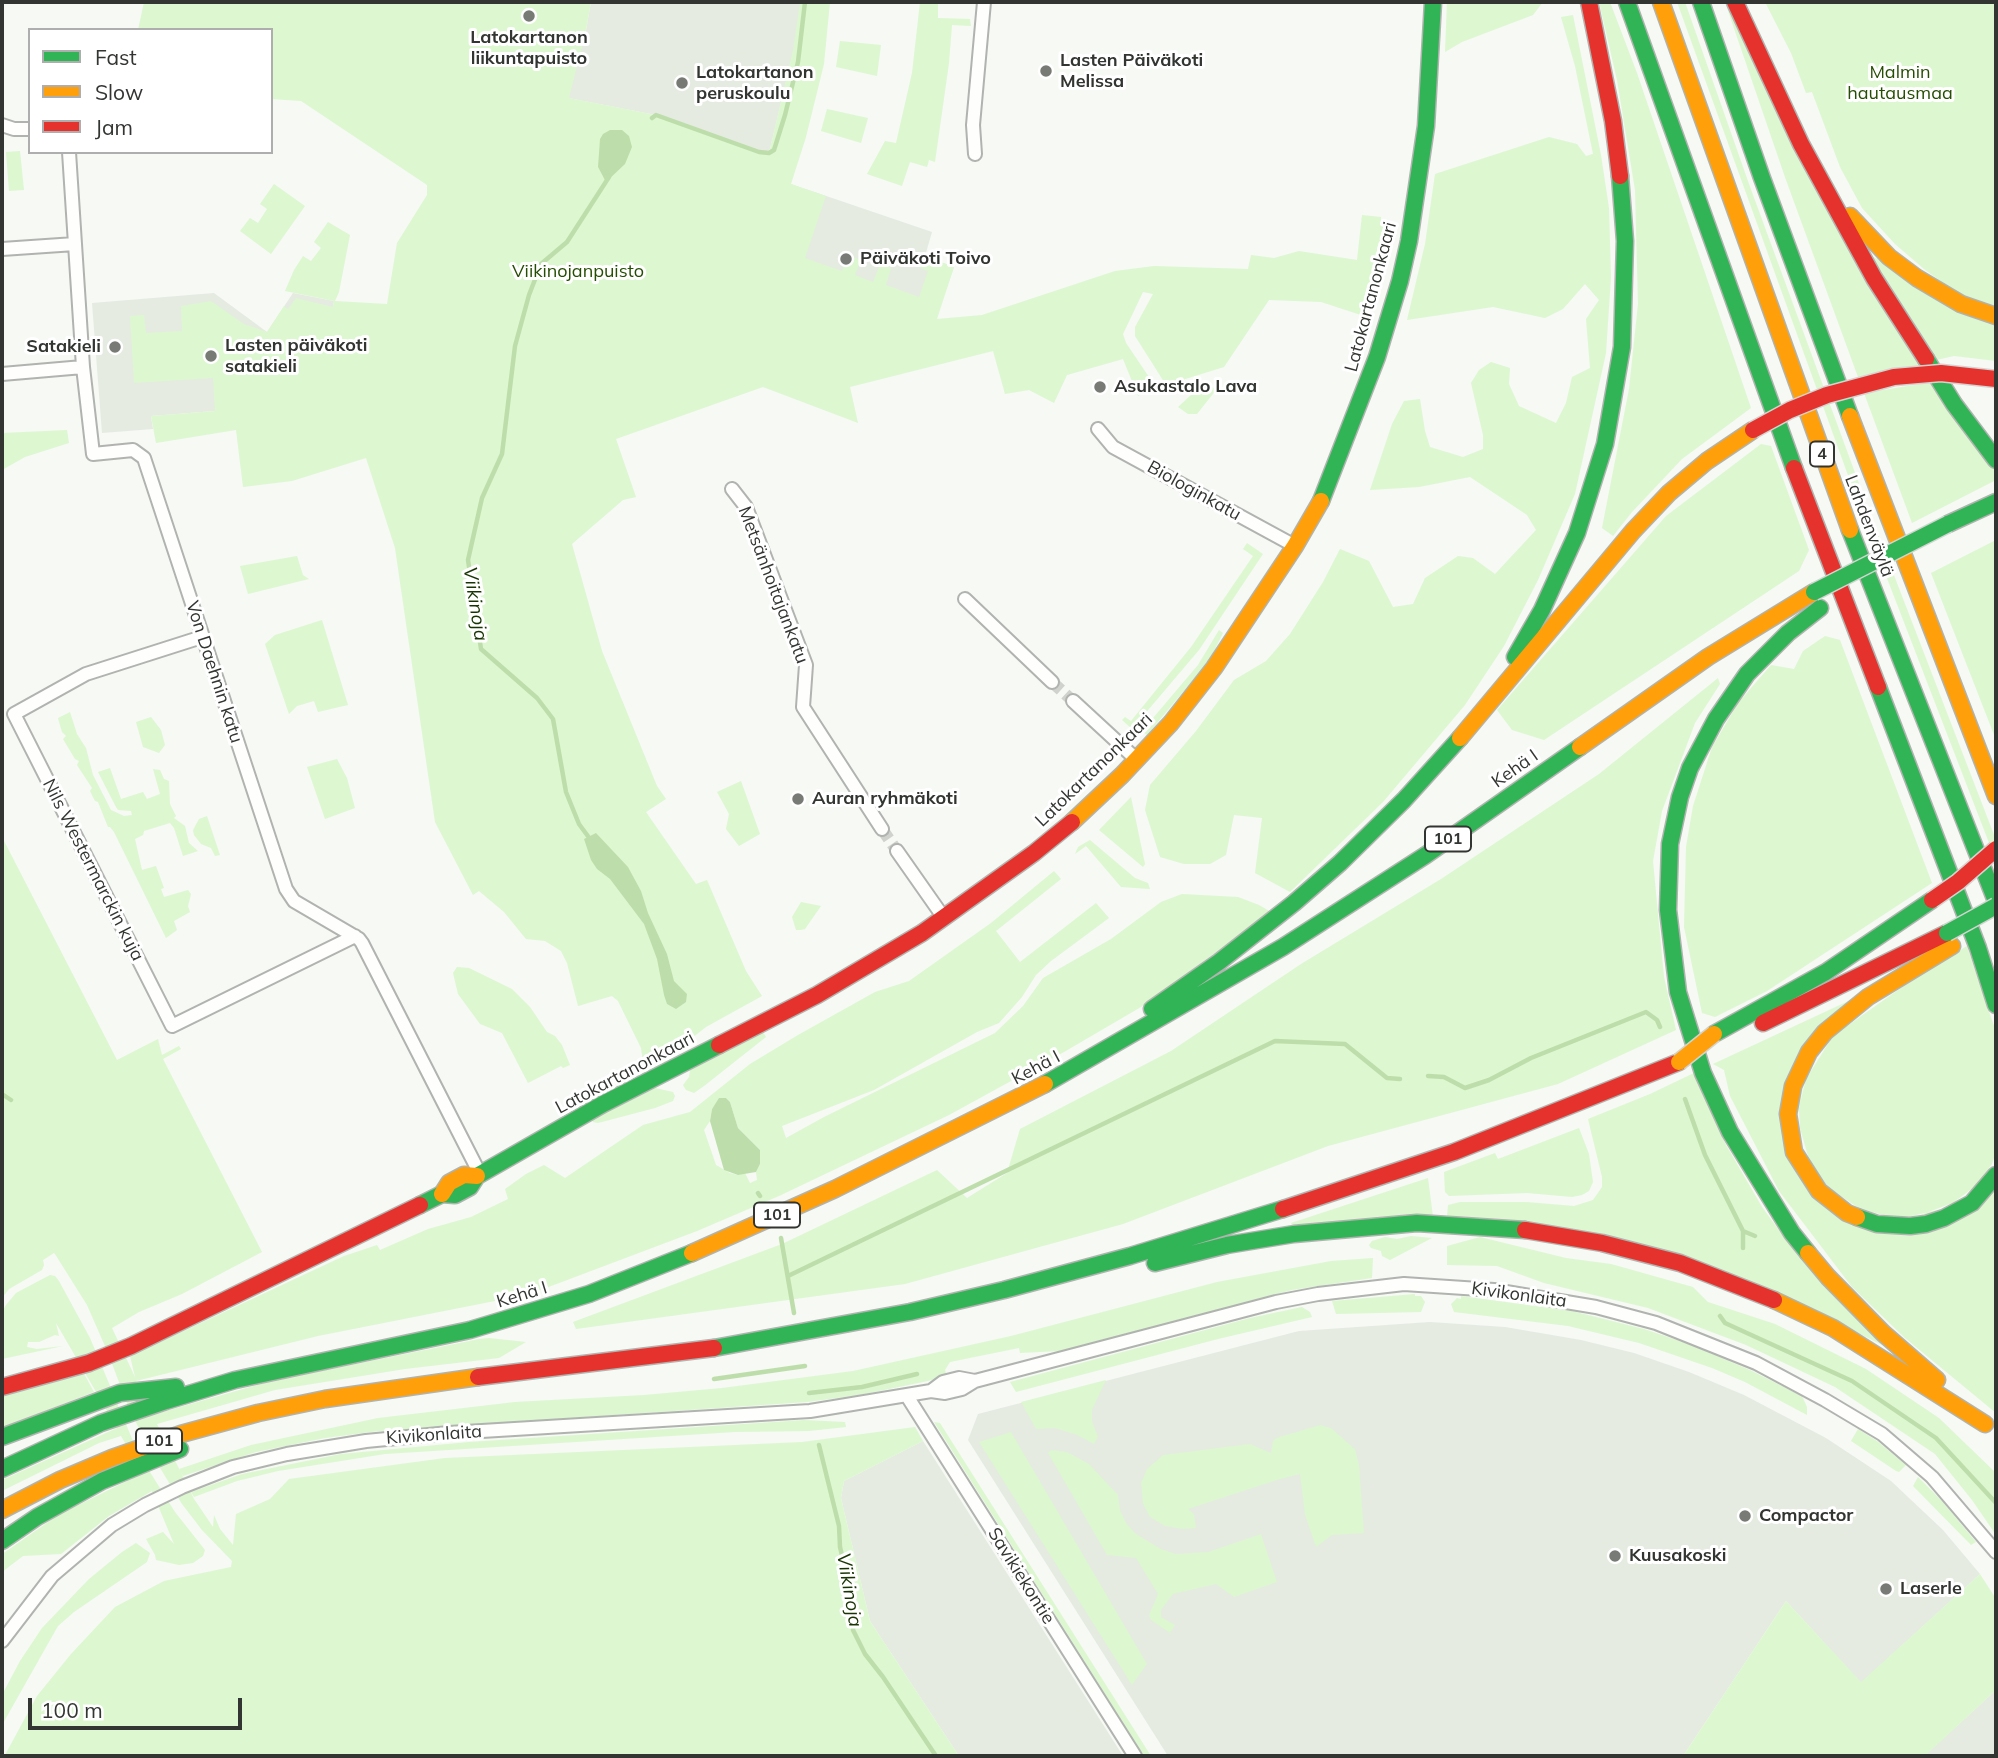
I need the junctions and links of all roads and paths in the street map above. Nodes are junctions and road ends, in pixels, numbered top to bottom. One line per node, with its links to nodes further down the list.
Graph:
1 (984, 2): 12 (street)
2 (1433, 2): 23 (main road, Latokartanonkaari)
3 (1589, 2): 29 (main road)
4 (1627, 2): 40 (main road)
5 (1661, 2): 35 (main road, Lahdenväylä / 4)
6 (1701, 2): 31 (main road, Lahdenväylä / 4)
7 (1735, 2): 10 (main road)
8 (2, 125): 9 (street)
9 (28, 129)
10 (1801, 144): 15 (main road); 20 (main road)
11 (69, 154): 13 (street, Von Daehnin katu)
12 (975, 154)
13 (75, 244): 14 (street); 16 (street, Von Daehnin katu)
14 (2, 249)
15 (1996, 316)
16 (83, 367): 17 (street); 26 (street, Von Daehnin katu)
17 (2, 374)
18 (1996, 379): 29 (main road, bridge)
19 (1098, 429): 23 (street, Biologinkatu)
20 (1996, 460)
21 (732, 489): 32 (street, Metsänhoitajankatu)
22 (1996, 502): 25 (main road, bridge)
23 (1295, 546): 30 (main road, Latokartanonkaari)
24 (965, 599): 27 (street)
25 (1817, 600): 42 (main road, Kehä I / 101); 52 (main road)
26 (202, 638): 38 (street, Von Daehnin katu); 38 (street, Nils Westermarckin kuja)
27 (1052, 682)
28 (1073, 701): 30 (street)
29 (1468, 730): 42 (main road)
30 (1137, 760): 36 (main road, Latokartanonkaari)
31 (1996, 796)
32 (881, 829)
33 (1996, 849): 41 (main road, bridge)
34 (897, 851): 36 (street)
35 (1996, 904): 39 (main road, bridge)
36 (944, 918): 43 (main road, Latokartanonkaari)
37 (1996, 919): 39 (main road)
38 (355, 936): 43 (street, Von Daehnin katu)
39 (1949, 940): 41 (main road); 44 (main road)
40 (1996, 1005)
41 (1717, 1039): 45 (main road, 101, bridge)
42 (1072, 1070): 47 (main road, Kehä I / 101)
43 (479, 1175): 46 (main road, Latokartanonkaari)
44 (1996, 1175)
45 (1004, 1290): 51 (main road, 101); 52 (main road)
46 (36, 1377): 48 (main road, Latokartanonkaari); 49 (main road, Latokartanonkaari)
47 (235, 1380): 53 (main road); 54 (main road, Kehä I / 101)
48 (2, 1381)
49 (2, 1387)
50 (907, 1396): 57 (street, Kivikonlaita); 58 (street, Kivikonlaita); 59 (street, Savikiekontie)
51 (325, 1399): 55 (main road, 101); 56 (main road)
52 (1991, 1429)
53 (2, 1437)
54 (2, 1469)
55 (2, 1510)
56 (2, 1541)
57 (1996, 1552)
58 (2, 1641)
59 (1135, 1756)

